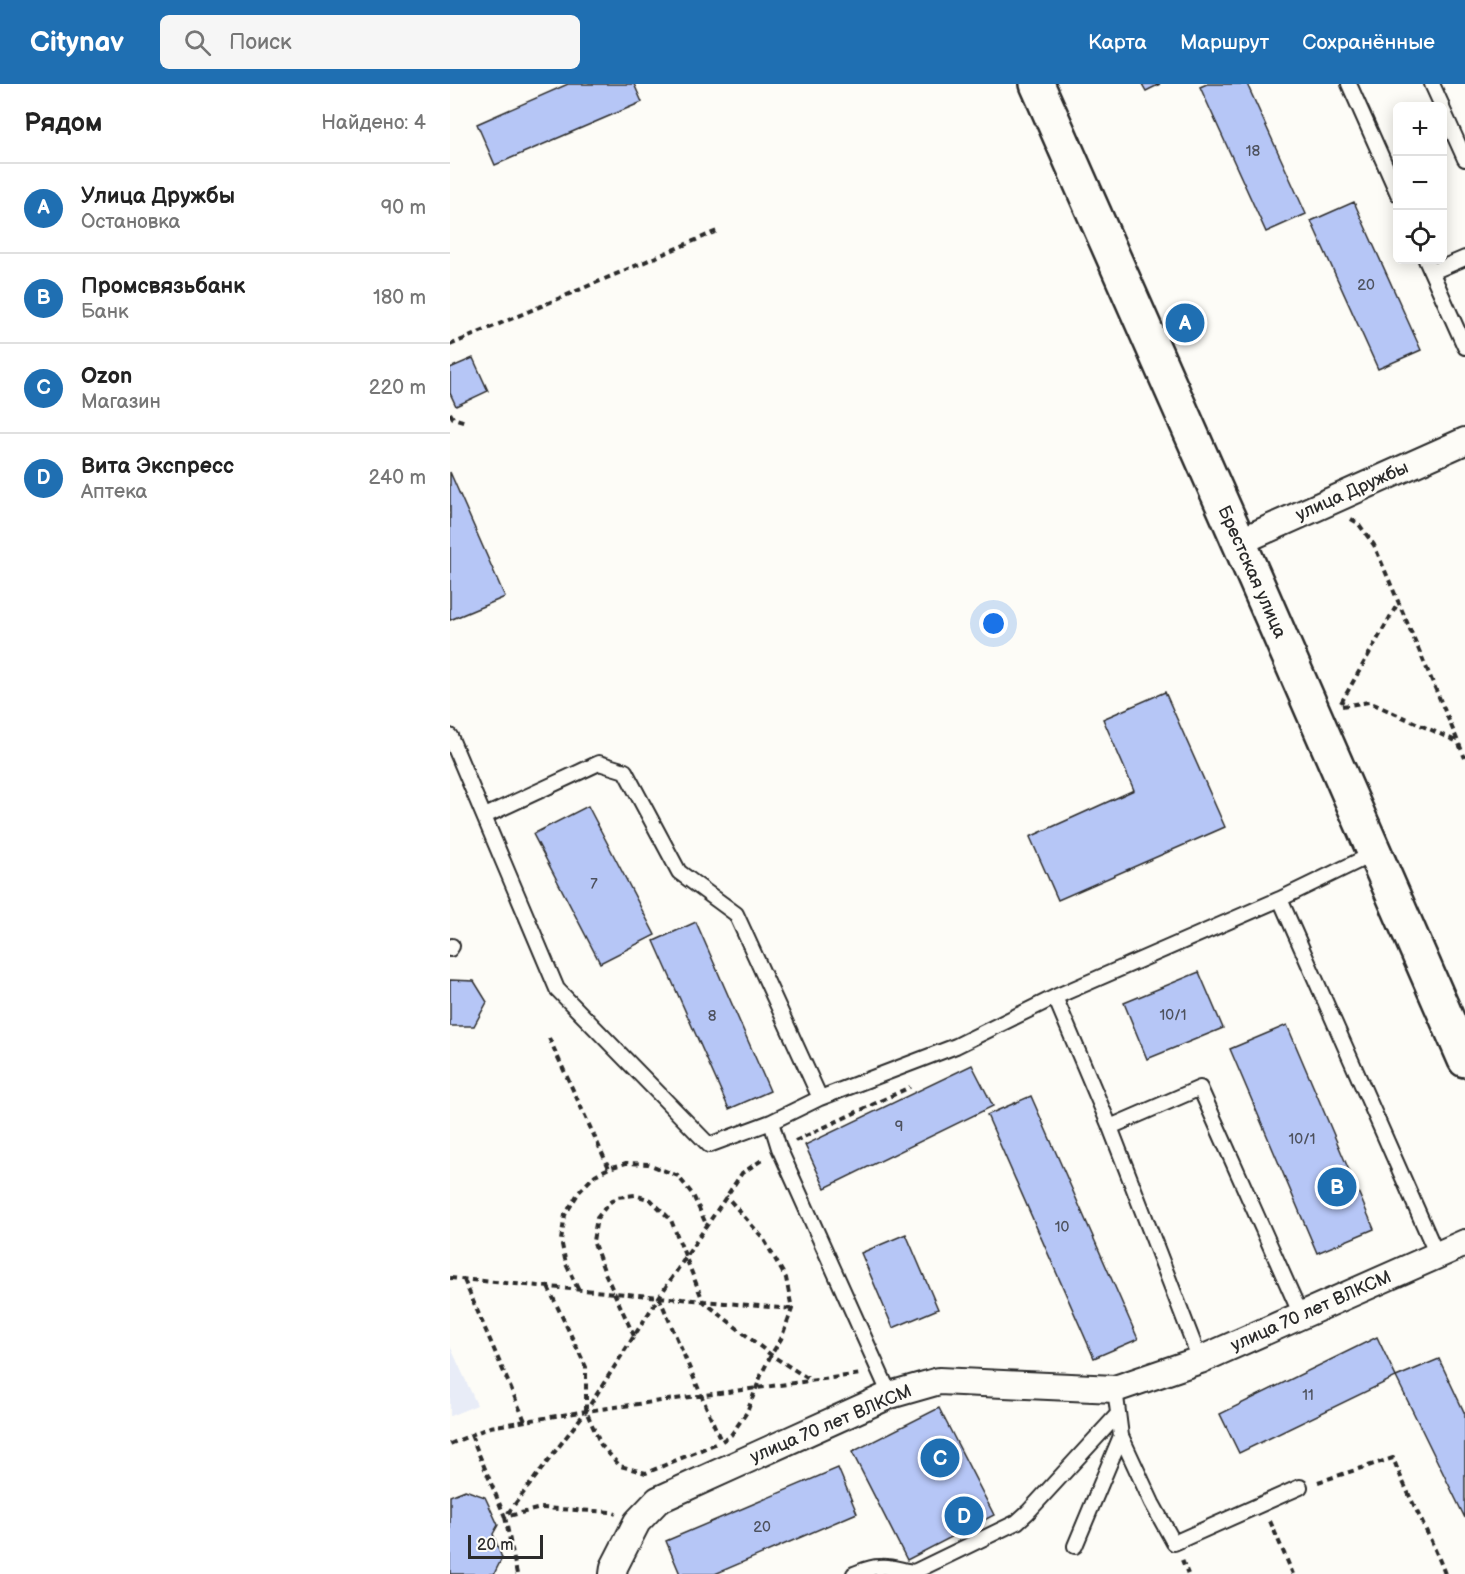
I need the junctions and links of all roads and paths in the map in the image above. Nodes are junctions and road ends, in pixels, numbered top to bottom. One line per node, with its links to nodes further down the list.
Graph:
1 (1037, 84): 17 (street, Брестская улица)
2 (1349, 84): 7 (lane)
3 (1432, 84): 4 (lane)
4 (1440, 102)
5 (1447, 118): 6 (lane)
6 (1465, 159)
7 (1393, 183)
8 (717, 231): 11 (path)
9 (1465, 258): 10 (lane)
10 (1429, 266): 12 (lane)
11 (450, 345)
12 (1465, 347)
13 (450, 413): 14 (path)
14 (466, 422)
15 (1465, 441): 16 (street, улица Дружбы)
16 (1324, 504): 17 (street, улица Дружбы); 18 (path)
17 (1239, 542): 23 (street, Брестская улица)
18 (1399, 603): 20 (path); 20 (path)
19 (450, 736): 22 (lane)
20 (1459, 743): 21 (path)
21 (1465, 758)
22 (485, 816): 29 (lane); 30 (lane)
23 (1375, 853): 24 (lane); 27 (street, Брестская улица)
24 (1280, 899): 25 (lane); 37 (lane)
25 (1055, 998): 29 (lane); 31 (lane)
26 (549, 1038): 33 (path)
27 (1465, 1060)
28 (915, 1084): 32 (path)
29 (820, 1098): 30 (lane)
30 (771, 1122): 32 (lane)
31 (1110, 1127): 47 (lane); 50 (lane)
32 (779, 1148): 34 (path); 52 (lane)
33 (609, 1168): 35 (path); 42 (path)
34 (726, 1196): 35 (path); 46 (path)
35 (707, 1225): 38 (path)
36 (1465, 1243): 37 (street, улица 70 лет ВЛКСМ)
37 (1437, 1255): 47 (street, улица 70 лет ВЛКСМ)
38 (686, 1257): 43 (path); 44 (path); 45 (path)
39 (450, 1278): 40 (path)
40 (464, 1280): 41 (path); 57 (path)
41 (548, 1287): 42 (path); 56 (path)
42 (578, 1289): 43 (path)
43 (615, 1293): 44 (path); 48 (path)
44 (659, 1297): 45 (path); 48 (path); 54 (path)
45 (703, 1301): 46 (path); 49 (path)
46 (792, 1309): 49 (path)
47 (1301, 1315): 50 (street, улица 70 лет ВЛКСМ)
48 (634, 1336): 56 (path)
49 (771, 1355): 51 (path); 53 (path)
50 (1200, 1360): 55 (street, улица 70 лет ВЛКСМ)
51 (812, 1381): 52 (path); 53 (path)
52 (885, 1383): 55 (street, улица 70 лет ВЛКСМ); 65 (street, улица 70 лет ВЛКСМ)
53 (756, 1389): 54 (path); 60 (path)
54 (702, 1396): 56 (path); 60 (path)
55 (1117, 1401): 59 (lane); 69 (lane)
56 (586, 1411): 57 (path); 60 (path); 64 (path)
57 (525, 1421): 58 (path)
58 (471, 1435): 61 (path); 64 (path)
59 (1120, 1436): 63 (lane); 66 (lane)
60 (721, 1441)
61 (450, 1444)
62 (1299, 1487): 63 (lane); 71 (path)
63 (1262, 1504): 70 (path)
64 (506, 1517): 65 (path); 67 (path)
65 (637, 1522): 68 (street, улица 70 лет ВЛКСМ)
66 (1075, 1546)
67 (517, 1574)
68 (613, 1574)
69 (854, 1574)
70 (1293, 1574)
71 (1445, 1574)

